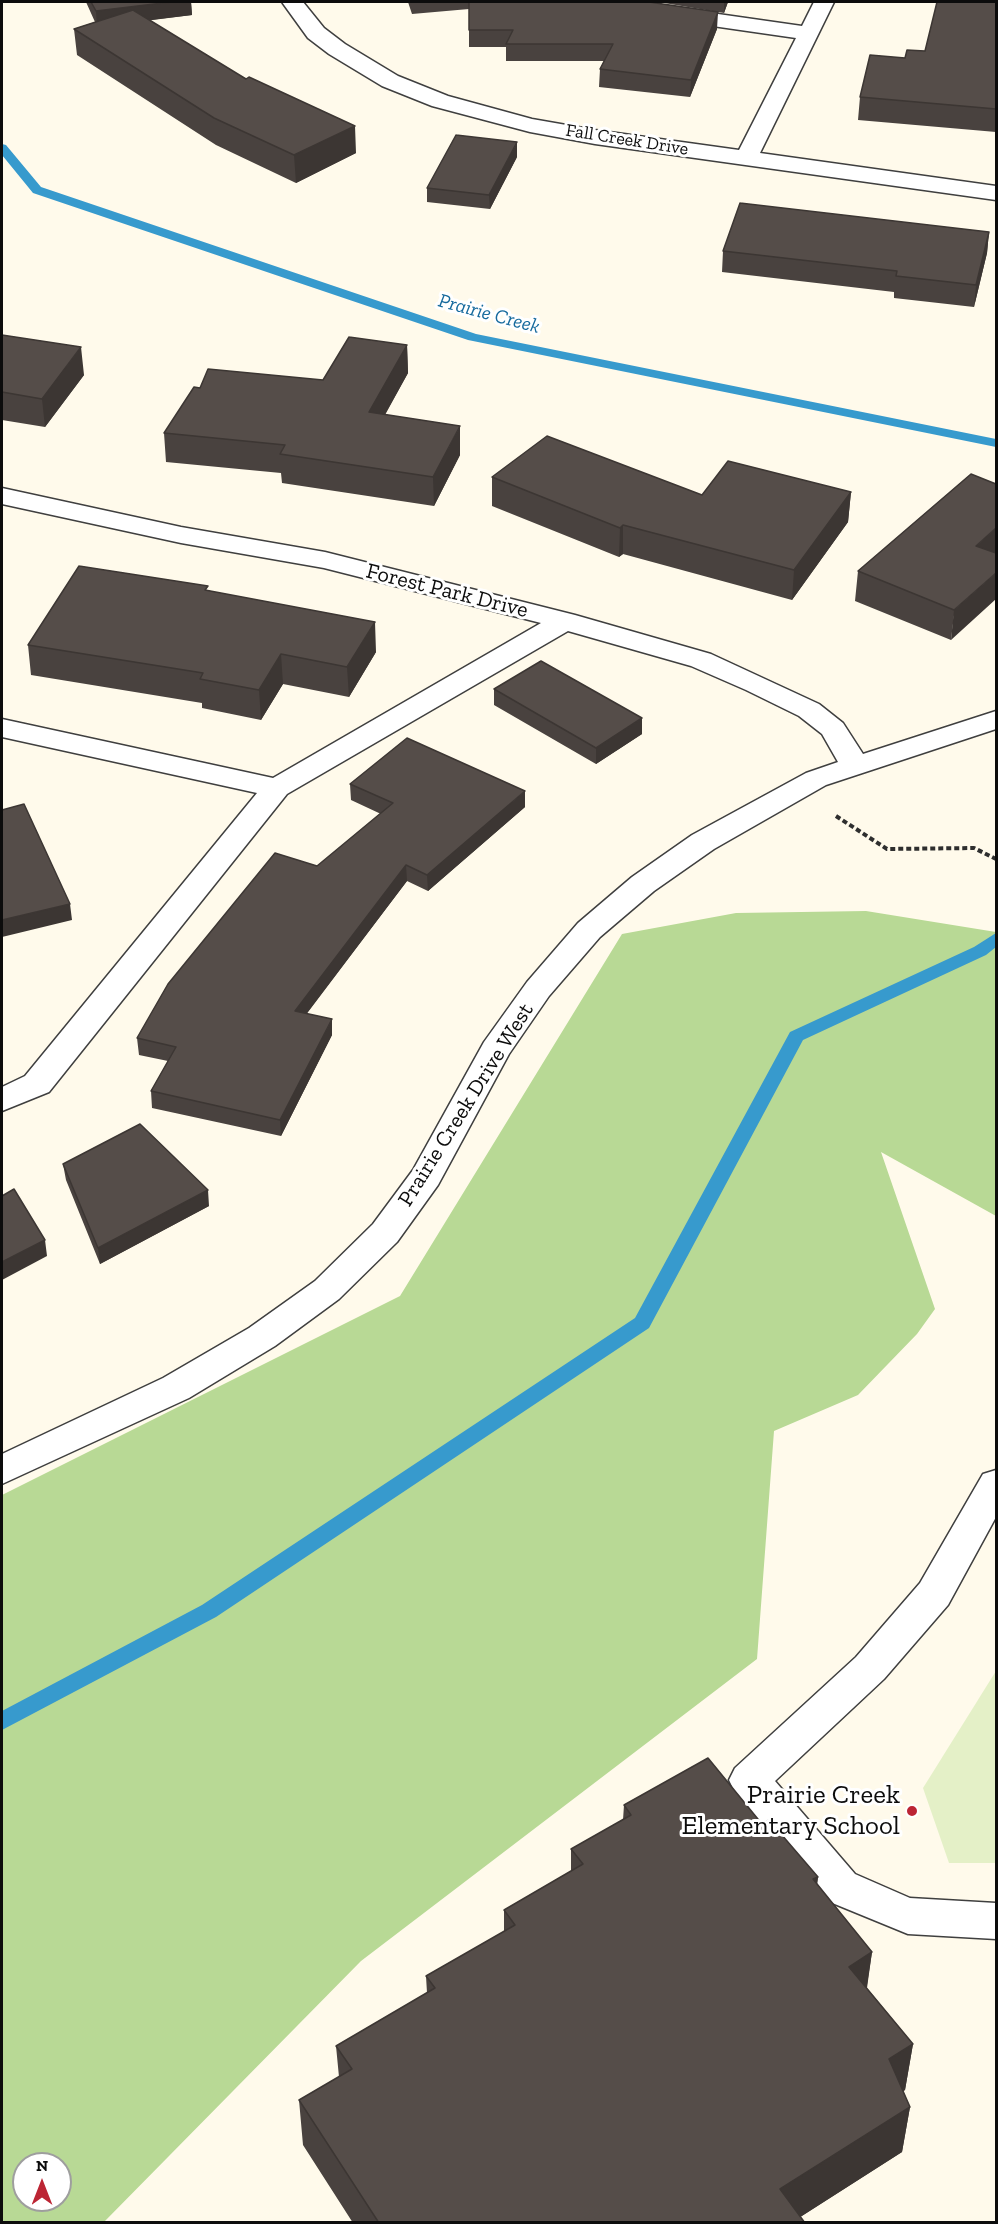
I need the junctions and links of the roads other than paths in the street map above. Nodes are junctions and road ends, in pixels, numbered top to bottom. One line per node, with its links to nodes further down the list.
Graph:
1 (292, 2): 5 (street, Fall Creek Drive)
2 (631, 2): 4 (street)
3 (824, 2): 4 (street)
4 (809, 33): 5 (street)
5 (747, 157): 6 (street, Fall Creek Drive)
6 (996, 193)
7 (2, 496): 8 (street, Forest Park Drive)
8 (565, 621): 11 (street, Forest Park Drive); 12 (street)
9 (996, 720): 11 (street, Prairie Creek Drive West)
10 (2, 728): 12 (street)
11 (855, 765): 14 (street, Prairie Creek Drive West)
12 (277, 788): 13 (street)
13 (2, 1100)
14 (2, 1470)
15 (996, 1484): 16 (street)
16 (996, 1921)

